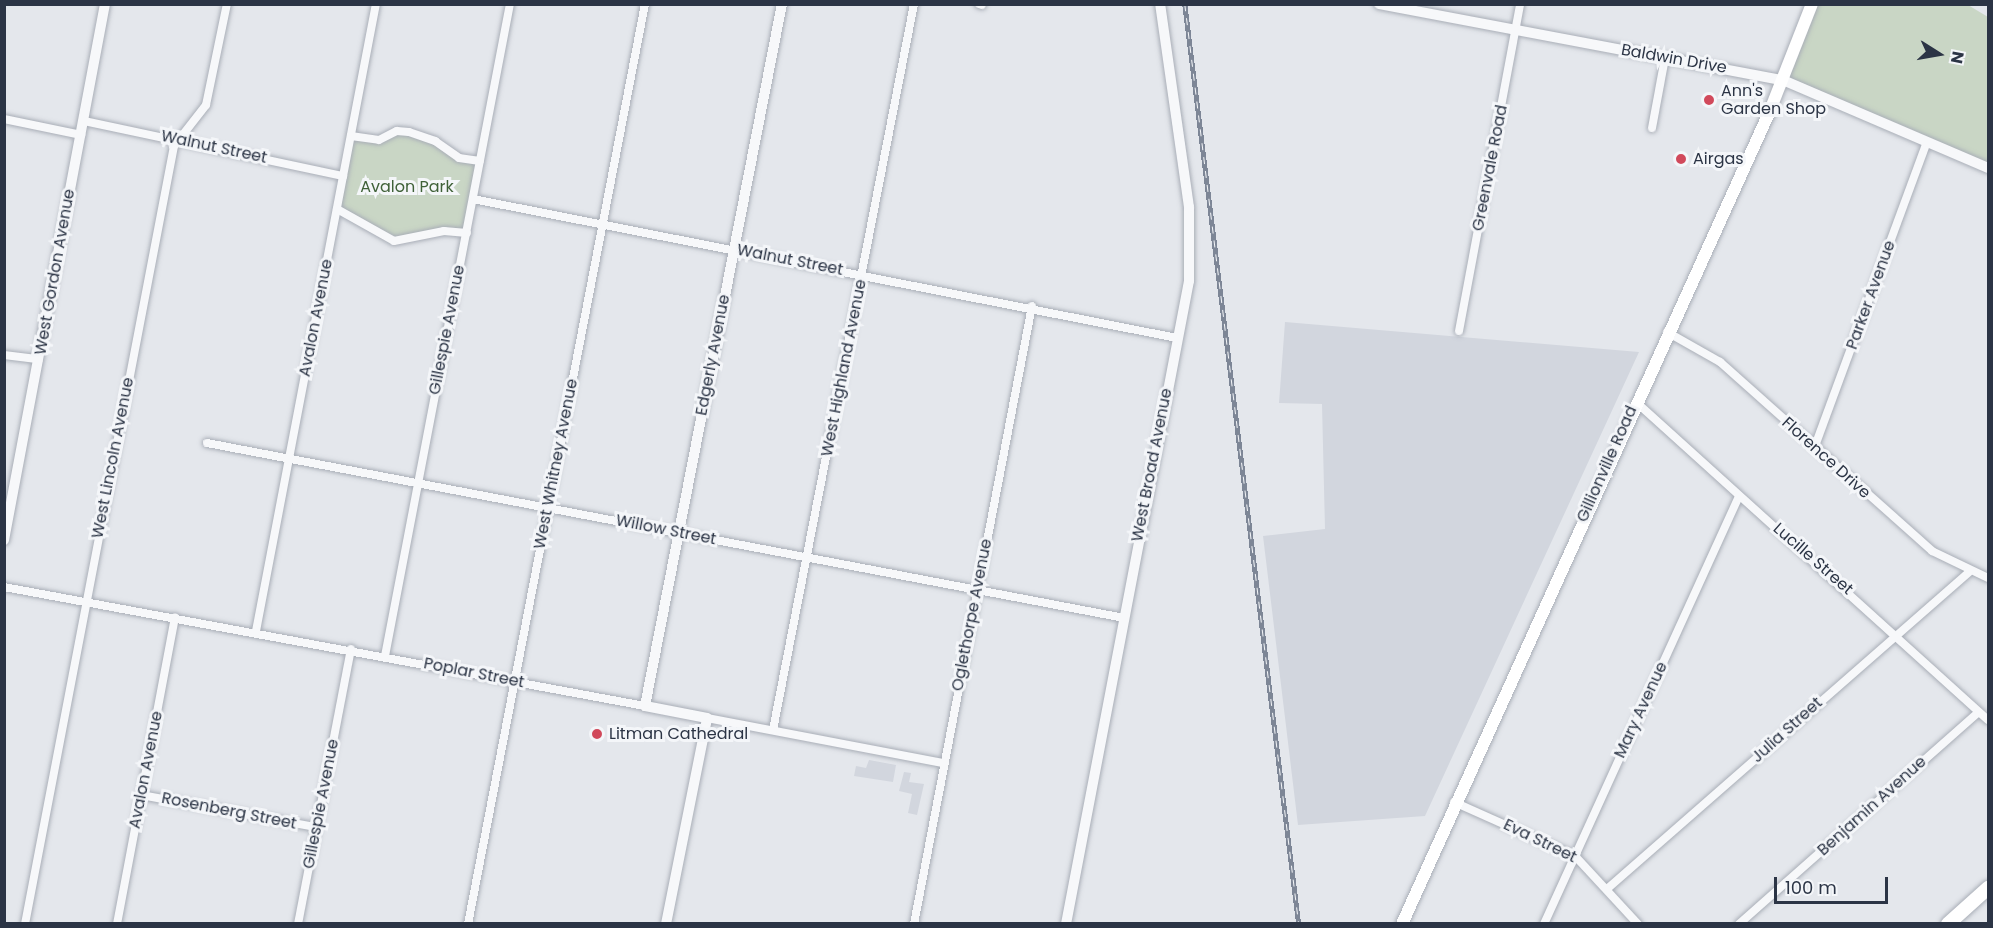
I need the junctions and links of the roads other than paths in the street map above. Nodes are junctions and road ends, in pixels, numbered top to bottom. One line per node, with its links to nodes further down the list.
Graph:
1 (105, 4): 16 (street, West Gordon Avenue)
2 (227, 4): 20 (street, West Lincoln Avenue)
3 (376, 4): 19 (street, Avalon Avenue)
4 (510, 4): 22 (street, Gillespie Avenue)
5 (645, 4): 27 (street, West Whitney Avenue)
6 (782, 4): 29 (street, Edgerly Avenue)
7 (914, 4): 30 (street, West Highland Avenue)
8 (1160, 4): 34 (street, West Broad Avenue)
9 (1379, 4): 12 (street, Baldwin Drive)
10 (1520, 4): 12 (street, Greenvale Road)
11 (1812, 4): 14 (main road, Gillionville Road)
12 (1515, 30): 13 (street, Baldwin Drive); 32 (street, Greenvale Road)
13 (1665, 58): 14 (street, Baldwin Drive); 17 (street)
14 (1784, 80): 21 (street, Baldwin Drive); 33 (main road, Gillionville Road)
15 (4, 120): 18 (street)
16 (84, 121): 18 (street, West Gordon Avenue); 20 (street, Walnut Street)
17 (1652, 128)
18 (81, 135): 36 (street, West Gordon Avenue)
19 (351, 136): 22 (street); 24 (street, Avalon Avenue)
20 (179, 138): 24 (street, Walnut Street); 51 (street, West Lincoln Avenue)
21 (1926, 144): 23 (street, Baldwin Drive); 39 (street, Parker Avenue)
22 (480, 161): 25 (street, Gillespie Avenue)
23 (1989, 168)
24 (343, 176): 26 (street, Avalon Avenue)
25 (473, 199): 27 (street, Walnut Street); 28 (street, Gillespie Avenue)
26 (337, 209): 28 (street); 40 (street, Avalon Avenue)
27 (603, 224): 29 (street, Walnut Street); 43 (street, West Whitney Avenue)
28 (466, 233): 41 (street, Gillespie Avenue)
29 (734, 250): 30 (street, Walnut Street); 44 (street, Edgerly Avenue)
30 (862, 274): 31 (street, Walnut Street); 46 (street, West Highland Avenue)
31 (1032, 306): 34 (street, Walnut Street); 50 (street, Oglethorpe Avenue)
32 (1459, 331)
33 (1667, 332): 37 (main road, Gillionville Road); 39 (street, Florence Drive)
34 (1177, 338): 53 (street, West Broad Avenue)
35 (4, 355): 36 (street)
36 (39, 360): 45 (street, West Gordon Avenue)
37 (1635, 402): 42 (street, Lucille Street); 66 (main road, Gillionville Road)
38 (207, 443): 40 (street, Willow Street)
39 (1815, 446): 47 (street, Florence Drive)
40 (288, 458): 41 (street, Willow Street); 54 (street, Avalon Avenue)
41 (418, 483): 43 (street, Willow Street); 57 (street, Gillespie Avenue)
42 (1739, 496): 55 (street, Lucille Street); 68 (street, Mary Avenue)
43 (548, 505): 44 (street, Willow Street); 58 (street, West Whitney Avenue)
44 (679, 533): 46 (street, Willow Street); 59 (street, Edgerly Avenue)
45 (4, 540)
46 (808, 557): 50 (street, Willow Street); 63 (street, West Highland Avenue)
47 (1969, 572): 48 (street, Florence Drive); 55 (street, Julia Street)
48 (1989, 578)
49 (4, 587): 51 (street, Poplar Street)
50 (976, 589): 53 (street, Willow Street); 64 (street, Oglethorpe Avenue)
51 (86, 601): 52 (street, Poplar Street); 71 (street, West Lincoln Avenue)
52 (175, 617): 54 (street, Poplar Street); 65 (street, Avalon Avenue)
53 (1124, 618): 77 (street, West Broad Avenue)
54 (256, 631): 56 (street, Poplar Street)
55 (1895, 634): 60 (street, Lucille Street); 70 (street, Julia Street)
56 (351, 649): 57 (street, Poplar Street); 67 (street, Gillespie Avenue)
57 (385, 656): 58 (street, Poplar Street)
58 (514, 681): 59 (street, Poplar Street); 74 (street, West Whitney Avenue)
59 (645, 706): 61 (street, Poplar Street)
60 (1979, 711): 62 (street, Lucille Street); 81 (street, Benjamin Avenue)
61 (707, 718): 63 (street, Poplar Street); 75 (street)
62 (1989, 720)
63 (773, 730): 64 (street, Poplar Street)
64 (943, 763): 76 (street, Oglethorpe Avenue)
65 (141, 795): 67 (street, Rosenberg Street); 72 (street, Avalon Avenue)
66 (1454, 801): 68 (street, Eva Street); 78 (main road, Gillionville Road)
67 (316, 827): 73 (street, Gillespie Avenue)
68 (1575, 856): 70 (street, Eva Street); 79 (street, Mary Avenue)
69 (1989, 888): 82 (main road)
70 (1607, 889): 80 (street, Eva Street)
71 (25, 924)
72 (117, 924)
73 (298, 924)
74 (468, 924)
75 (666, 924)
76 (914, 924)
77 (1066, 924)
78 (1401, 924)
79 (1544, 924)
80 (1638, 924)
81 (1739, 924)
82 (1948, 924)

